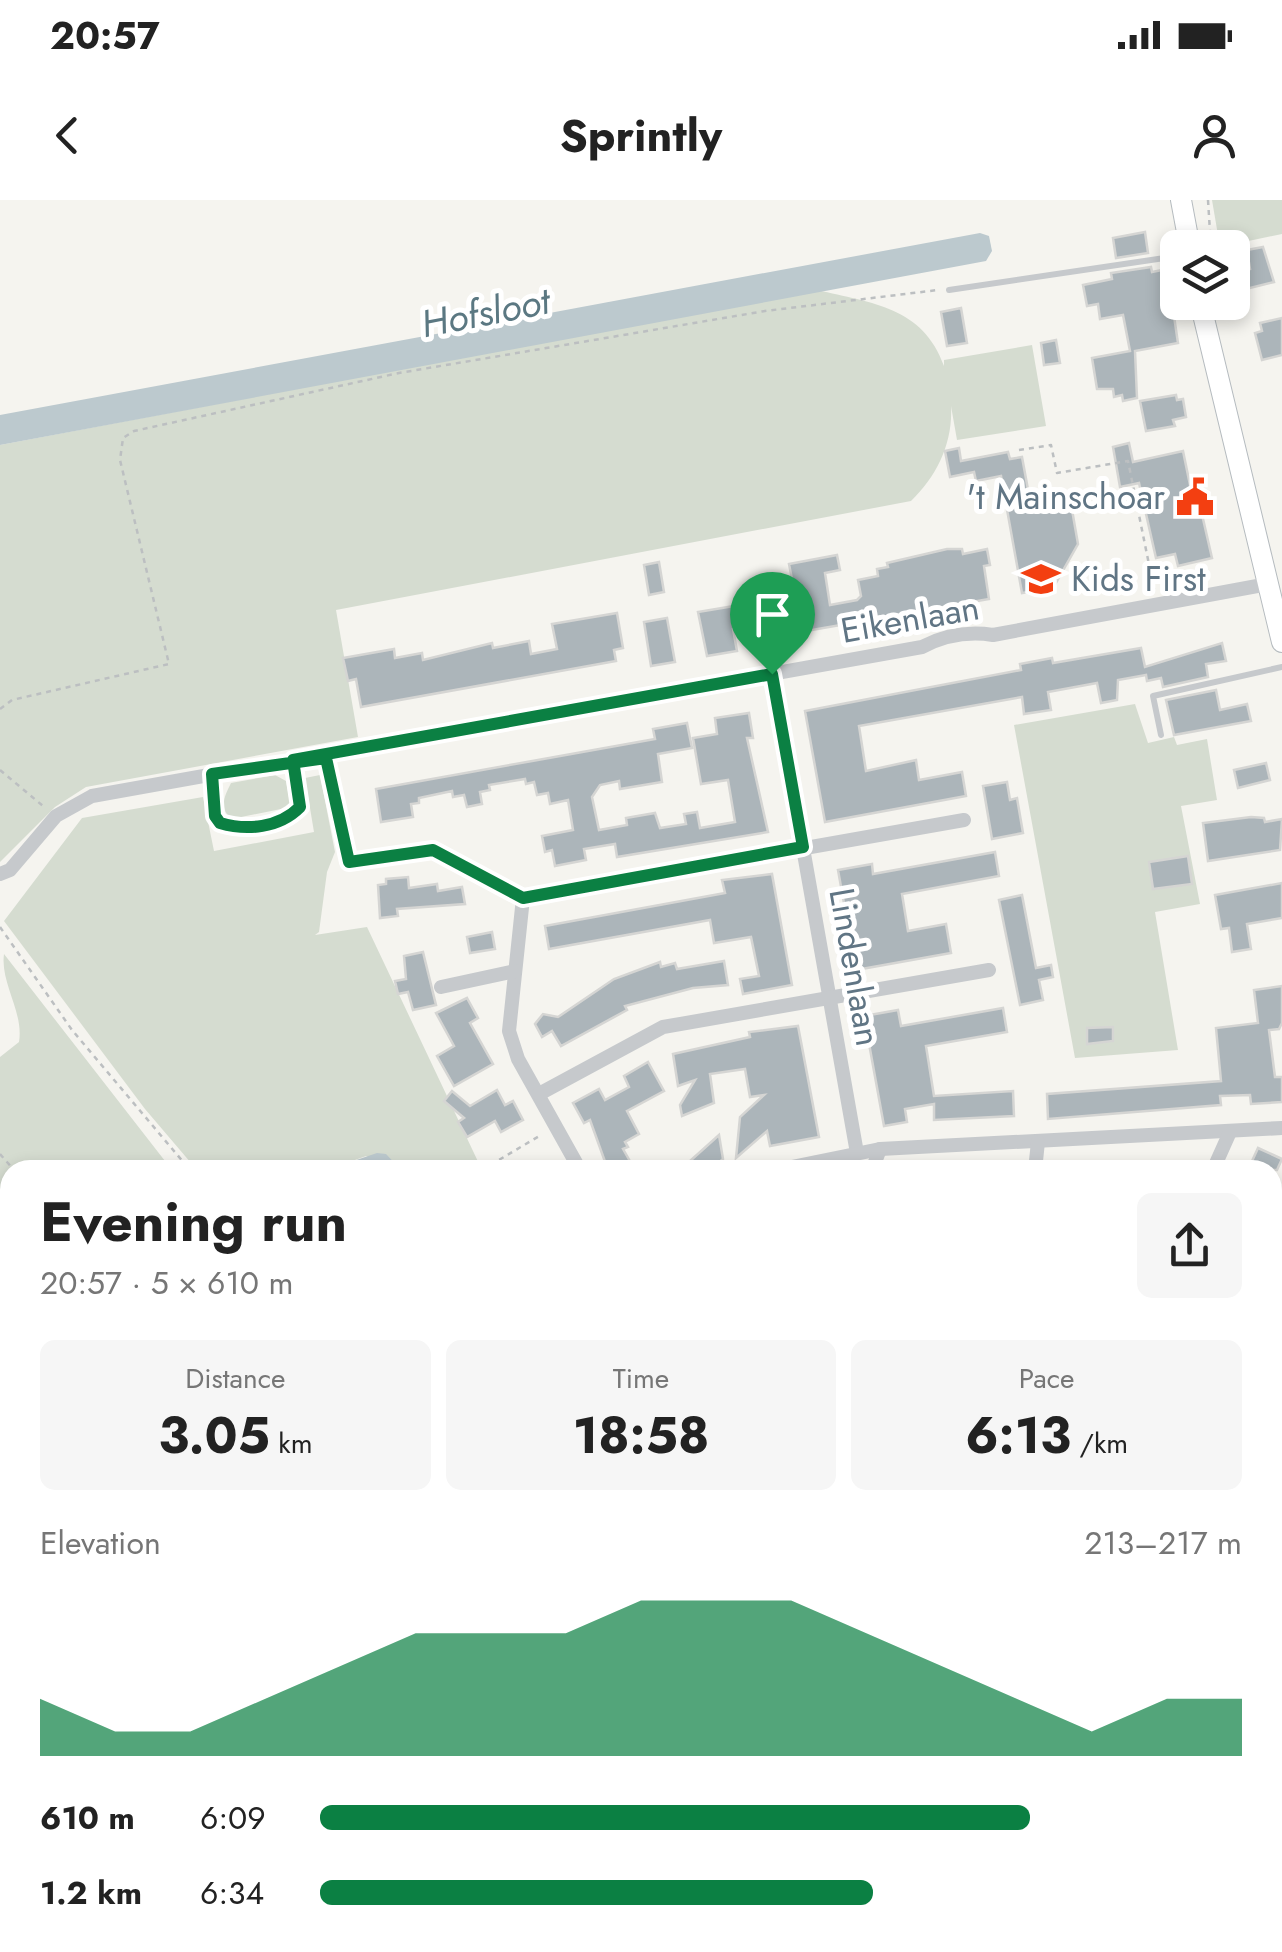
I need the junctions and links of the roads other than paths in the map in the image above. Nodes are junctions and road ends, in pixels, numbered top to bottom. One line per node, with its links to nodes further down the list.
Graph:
1 (1181, 200): 2 (main road)
2 (1187, 230)
3 (1160, 259): 4 (lane)
4 (949, 290)
5 (1204, 320): 6 (main road)
6 (1268, 584): 7 (main road); 9 (street, Eikenlaan)
7 (1282, 642)
8 (1282, 667): 10 (lane)
9 (772, 674): 11 (street, Eikenlaan); 15 (street, Lindenlaan)
10 (1162, 735)
11 (326, 758): 12 (street, Eikenlaan); 17 (street)
12 (293, 760): 13 (street, Eikenlaan); 13 (lane)
13 (212, 774): 16 (street, Eikenlaan)
14 (964, 820): 15 (street)
15 (803, 847): 17 (street); 21 (street, Lindenlaan)
16 (0, 874)
17 (523, 898): 19 (street)
18 (989, 970): 21 (street)
19 (514, 971): 20 (street); 22 (street)
20 (441, 986)
21 (830, 998): 22 (street); 27 (street, Lindenlaan)
22 (539, 1094): 28 (street)
23 (1282, 1128): 24 (street)
24 (1230, 1132): 25 (street); 32 (street)
25 (1038, 1142): 26 (street); 31 (street)
26 (880, 1150): 27 (street); 30 (street)
27 (856, 1153): 29 (street)
28 (575, 1160)
29 (823, 1160)
30 (876, 1160)
31 (1035, 1160)
32 (1217, 1160)

